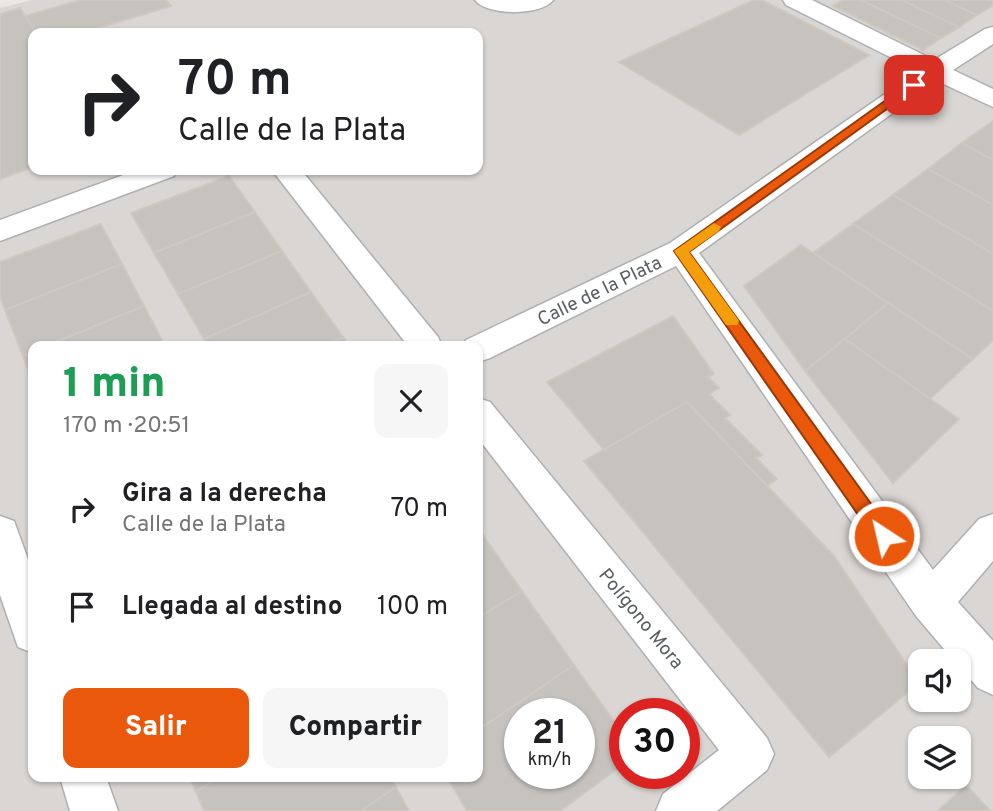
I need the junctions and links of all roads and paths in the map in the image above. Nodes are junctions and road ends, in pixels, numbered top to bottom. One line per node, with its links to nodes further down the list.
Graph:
1 (486, 0): 2 (street)
2 (542, 0)
3 (794, 0): 5 (street)
4 (993, 34): 5 (street, Calle de la Plata)
5 (936, 70): 6 (street); 10 (street, Calle de la Plata)
6 (993, 99)
7 (151, 175): 9 (street)
8 (290, 175): 11 (street)
9 (0, 231)
10 (681, 251): 12 (street, Calle de la Plata); 16 (street)
11 (422, 341)
12 (483, 347)
13 (483, 418): 21 (street, Polígono Mora)
14 (993, 532): 16 (street)
15 (0, 534): 17 (street)
16 (930, 602): 18 (street)
17 (28, 617)
18 (993, 673)
19 (85, 782): 20 (street)
20 (94, 811)
21 (680, 811)

